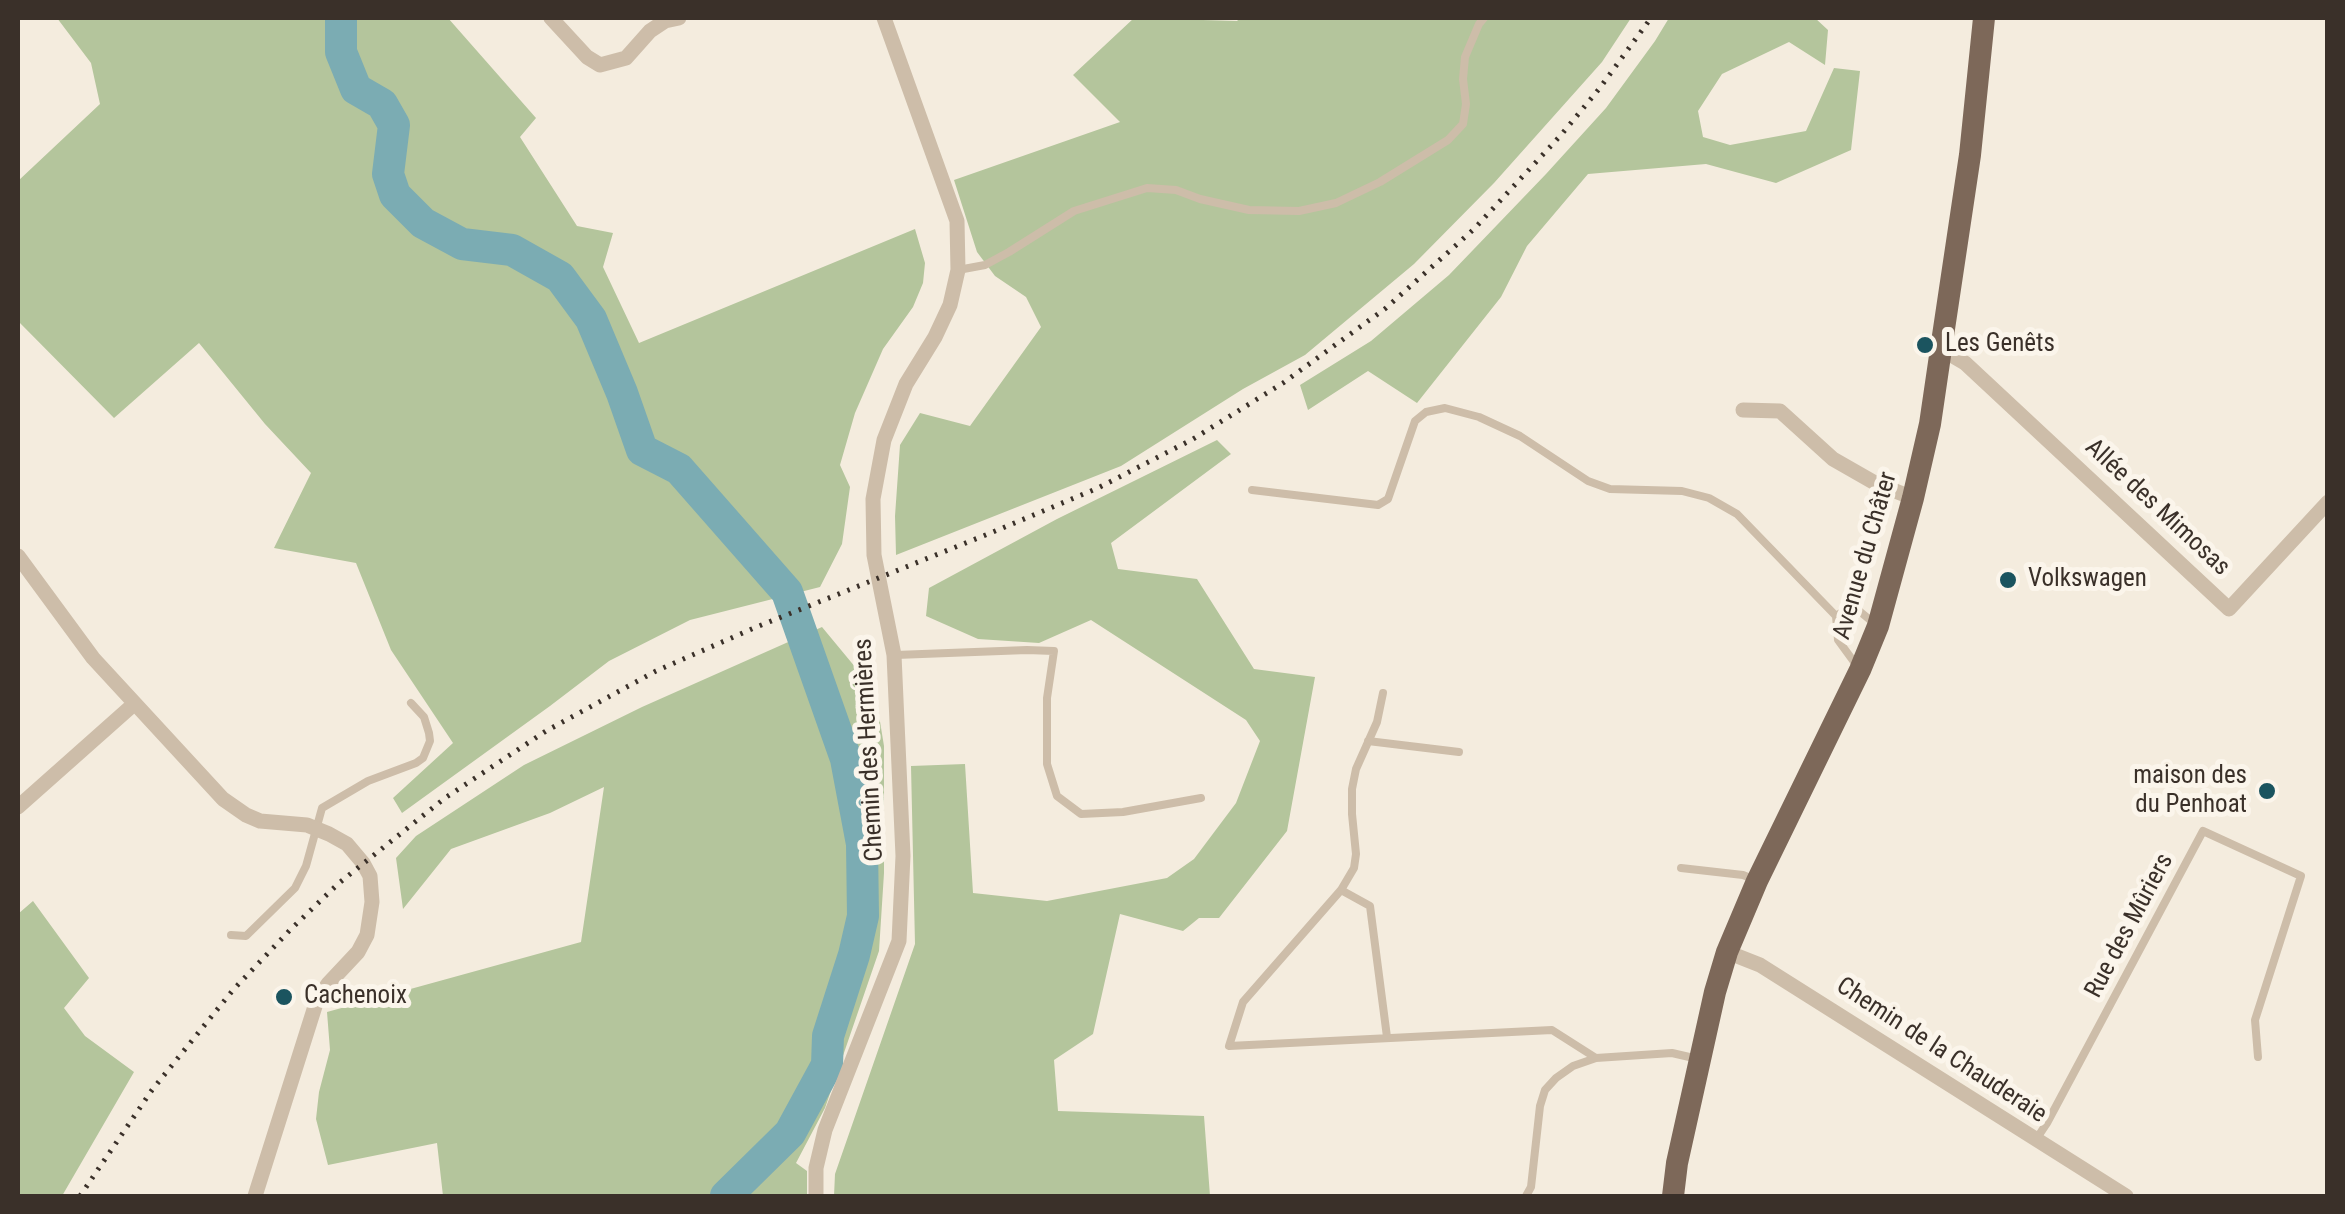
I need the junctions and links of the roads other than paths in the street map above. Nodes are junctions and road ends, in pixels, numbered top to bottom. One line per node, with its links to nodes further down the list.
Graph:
1 (552, 18): 2 (street)
2 (679, 18)
3 (884, 18): 6 (street, Chemin des Hermières)
4 (1484, 18): 6 (lane)
5 (1984, 18): 7 (main road, Avenue du Châter)
6 (958, 270): 15 (street, Chemin des Hermières)
7 (1942, 349): 10 (main road, Avenue du Châter); 11 (street, Allée des Mimosas)
8 (1743, 410): 10 (street)
9 (1252, 490): 13 (lane)
10 (1913, 498): 14 (main road, Avenue du Châter)
11 (2328, 502)
12 (18, 556): 19 (street)
13 (1836, 616): 14 (lane); 16 (lane)
14 (1878, 626): 16 (main road, Avenue du Châter)
15 (894, 655): 22 (lane); 36 (street, Chemin des Hermières)
16 (1860, 670): 26 (main road, Avenue du Châter)
17 (1384, 692): 20 (lane)
18 (411, 703): 24 (lane)
19 (134, 704): 23 (street); 24 (street)
20 (1368, 741): 21 (lane); 27 (lane)
21 (1459, 752)
22 (1201, 798)
23 (18, 807)
24 (316, 828): 28 (lane); 35 (street)
25 (1681, 868): 26 (lane)
26 (1757, 881): 29 (main road, Avenue du Châter)
27 (1341, 890): 30 (lane); 30 (lane)
28 (231, 935)
29 (1726, 952): 33 (main road, Avenue du Châter); 34 (street, Chemin de la Chauderaie)
30 (1387, 1038): 32 (lane)
31 (2258, 1056): 34 (lane, Rue des Mûriers)
32 (1596, 1058): 33 (lane); 37 (lane)
33 (1700, 1059): 38 (main road, Avenue du Châter)
34 (2036, 1141): 39 (street, Chemin de la Chauderaie)
35 (255, 1196)
36 (816, 1196)
37 (1526, 1196)
38 (1673, 1196)
39 (2126, 1196)

